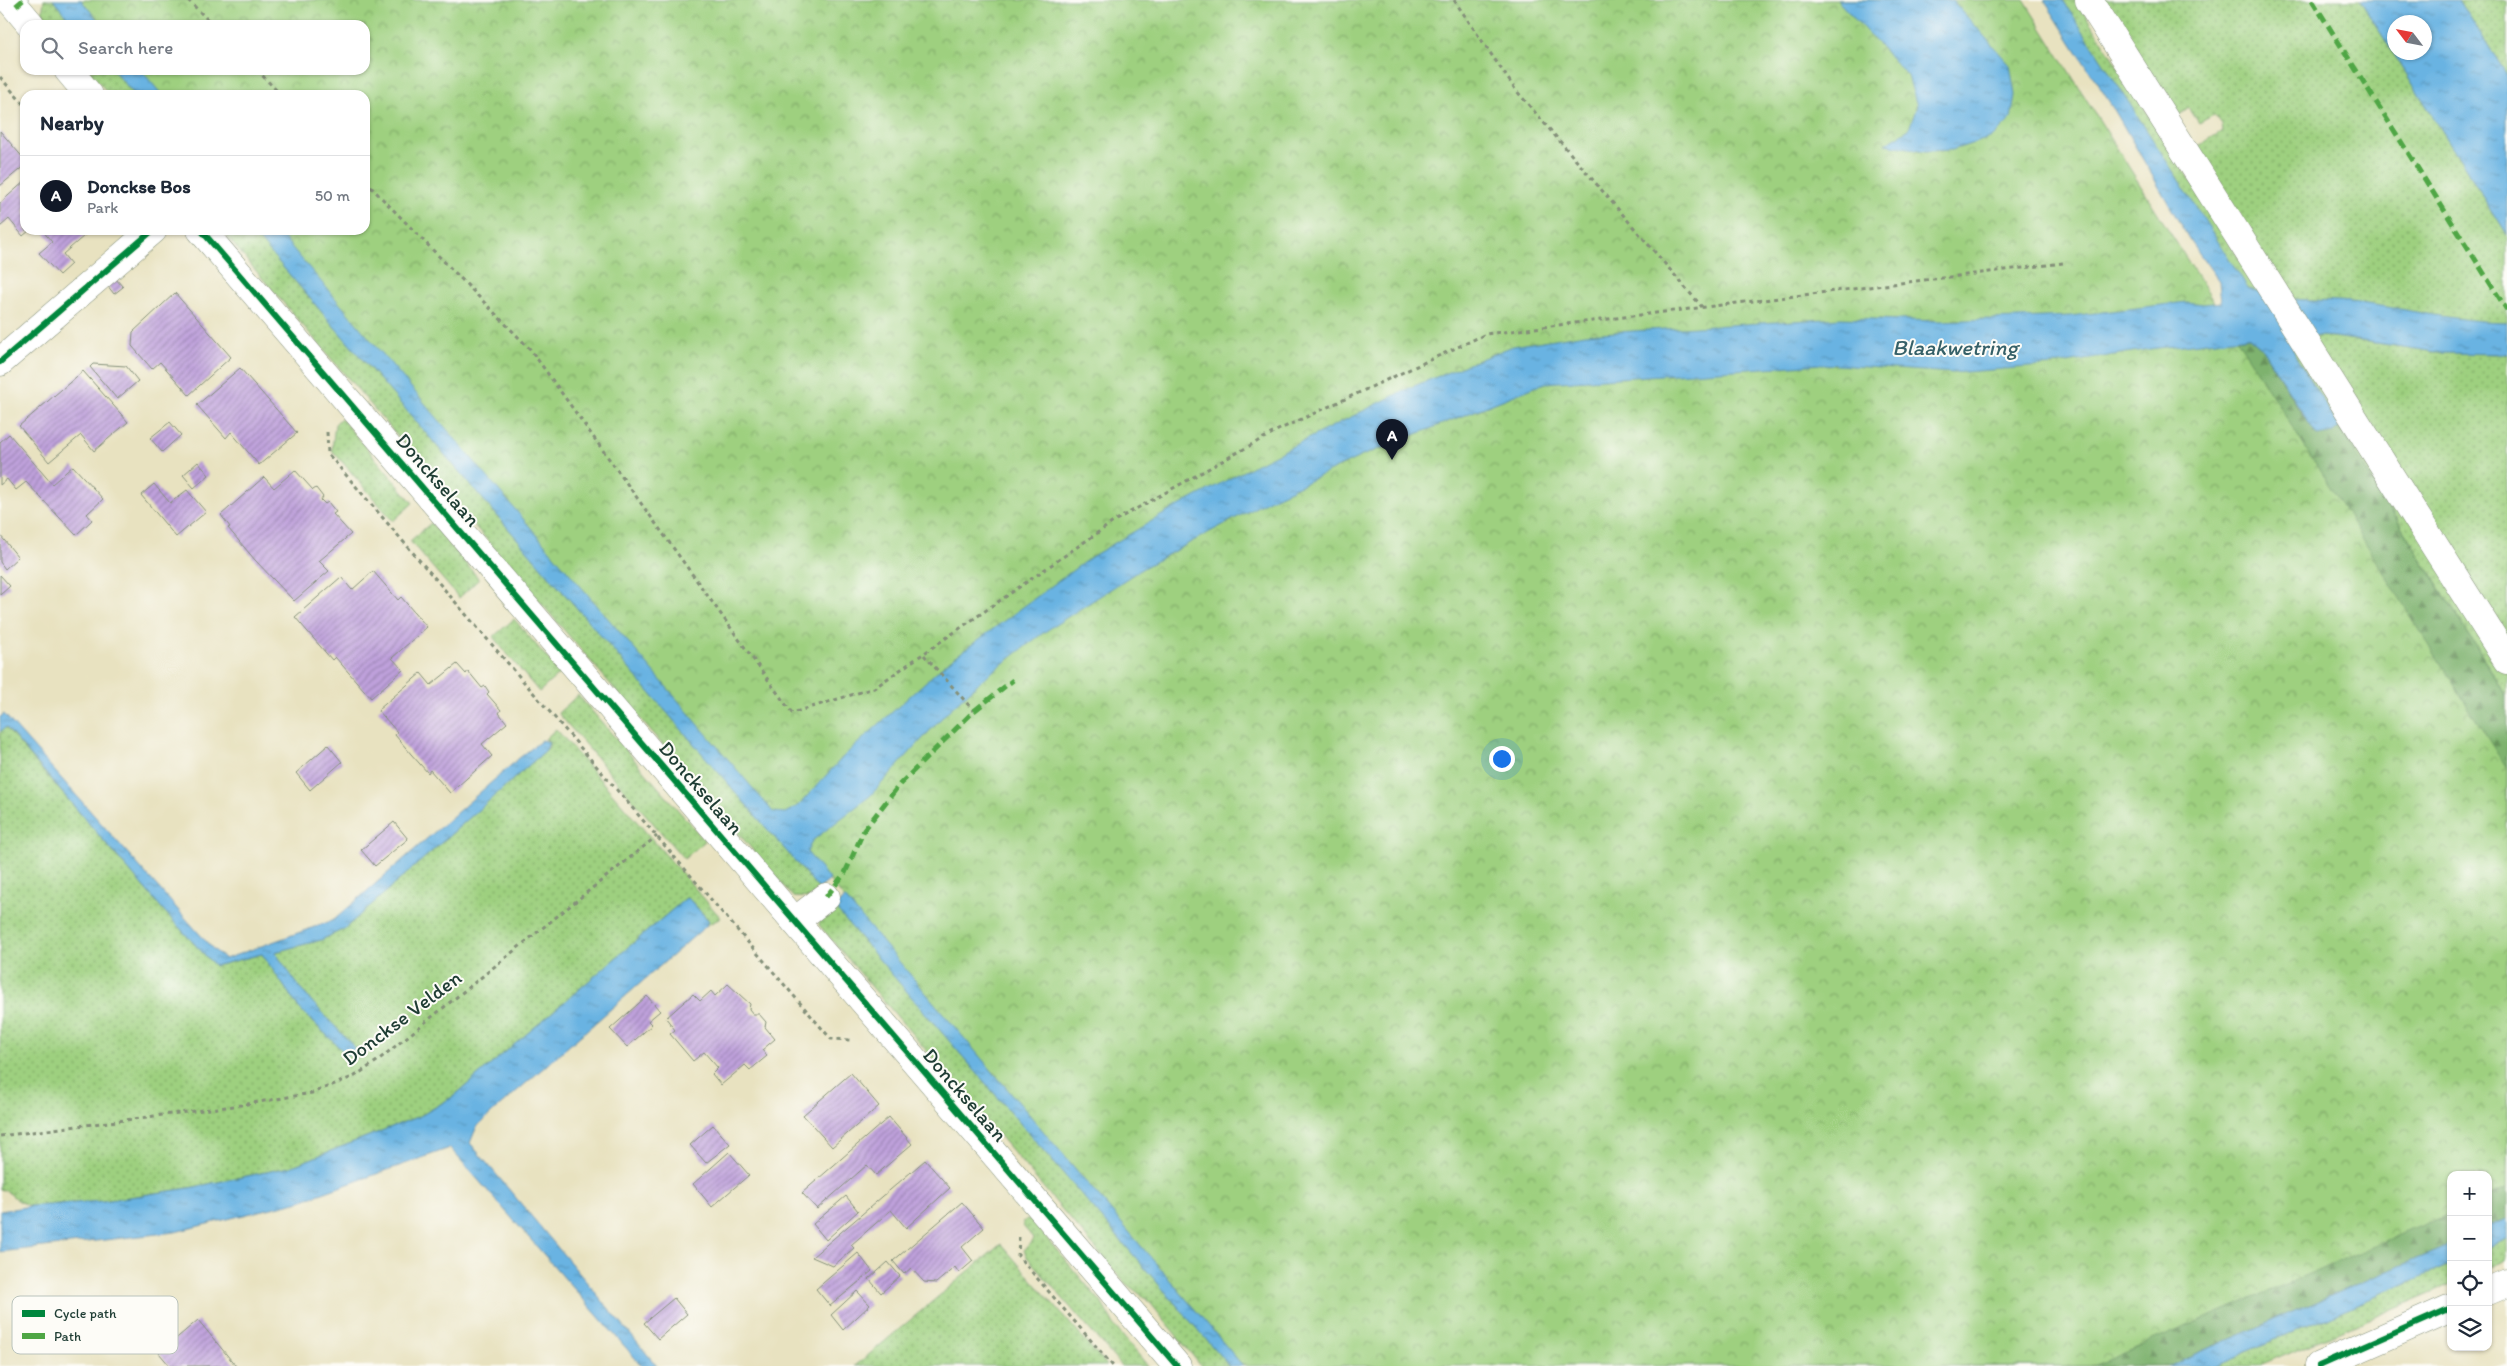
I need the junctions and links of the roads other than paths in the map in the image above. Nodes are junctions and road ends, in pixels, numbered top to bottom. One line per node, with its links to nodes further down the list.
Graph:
1 (10, 0): 3 (street)
2 (2089, 0): 9 (street)
3 (27, 20)
4 (72, 75): 5 (street)
5 (85, 90)
6 (147, 235): 8 (street)
7 (205, 235): 11 (street, Donckselaan)
8 (0, 362)
9 (2507, 660)
10 (826, 897): 11 (street)
11 (795, 921): 15 (street, Donckselaan)
12 (2507, 1283): 13 (street)
13 (2492, 1290)
14 (2447, 1310): 16 (street)
15 (1177, 1366)
16 (2319, 1366)

